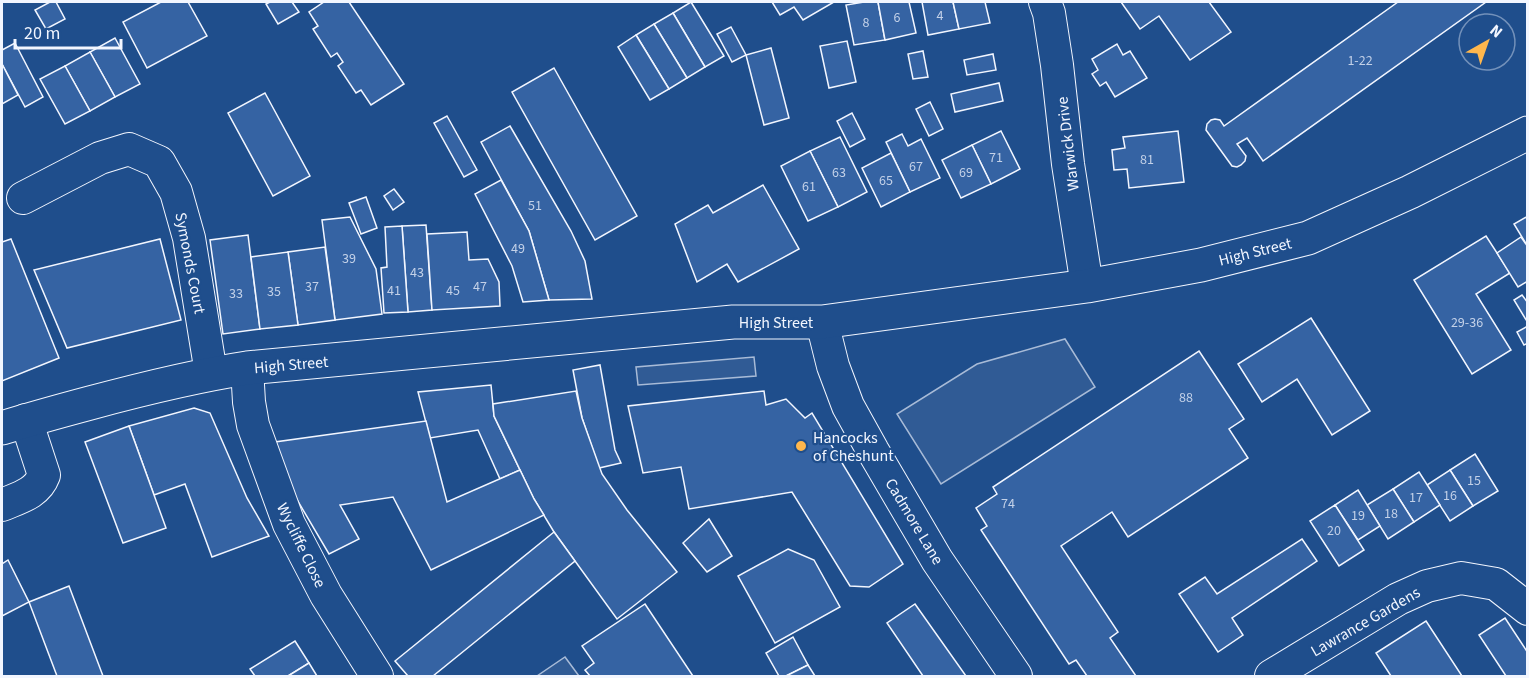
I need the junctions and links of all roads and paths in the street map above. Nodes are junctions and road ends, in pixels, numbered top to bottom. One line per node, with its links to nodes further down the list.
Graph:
1 (1045, 2): 4 (street, Warwick Drive)
2 (1527, 133): 4 (main road, High Street)
3 (23, 198): 7 (street, Symonds Court)
4 (1087, 286): 5 (main road, High Street)
5 (822, 322): 6 (main road, High Street); 12 (street, Cadmore Lane)
6 (247, 368): 7 (main road, High Street); 11 (street, Wycliffe Close)
7 (211, 374): 8 (main road, High Street)
8 (14, 424): 9 (street)
9 (2, 505)
10 (1527, 609): 13 (street, Lawrance Gardens)
11 (377, 676)
12 (1016, 676)
13 (1271, 676)

